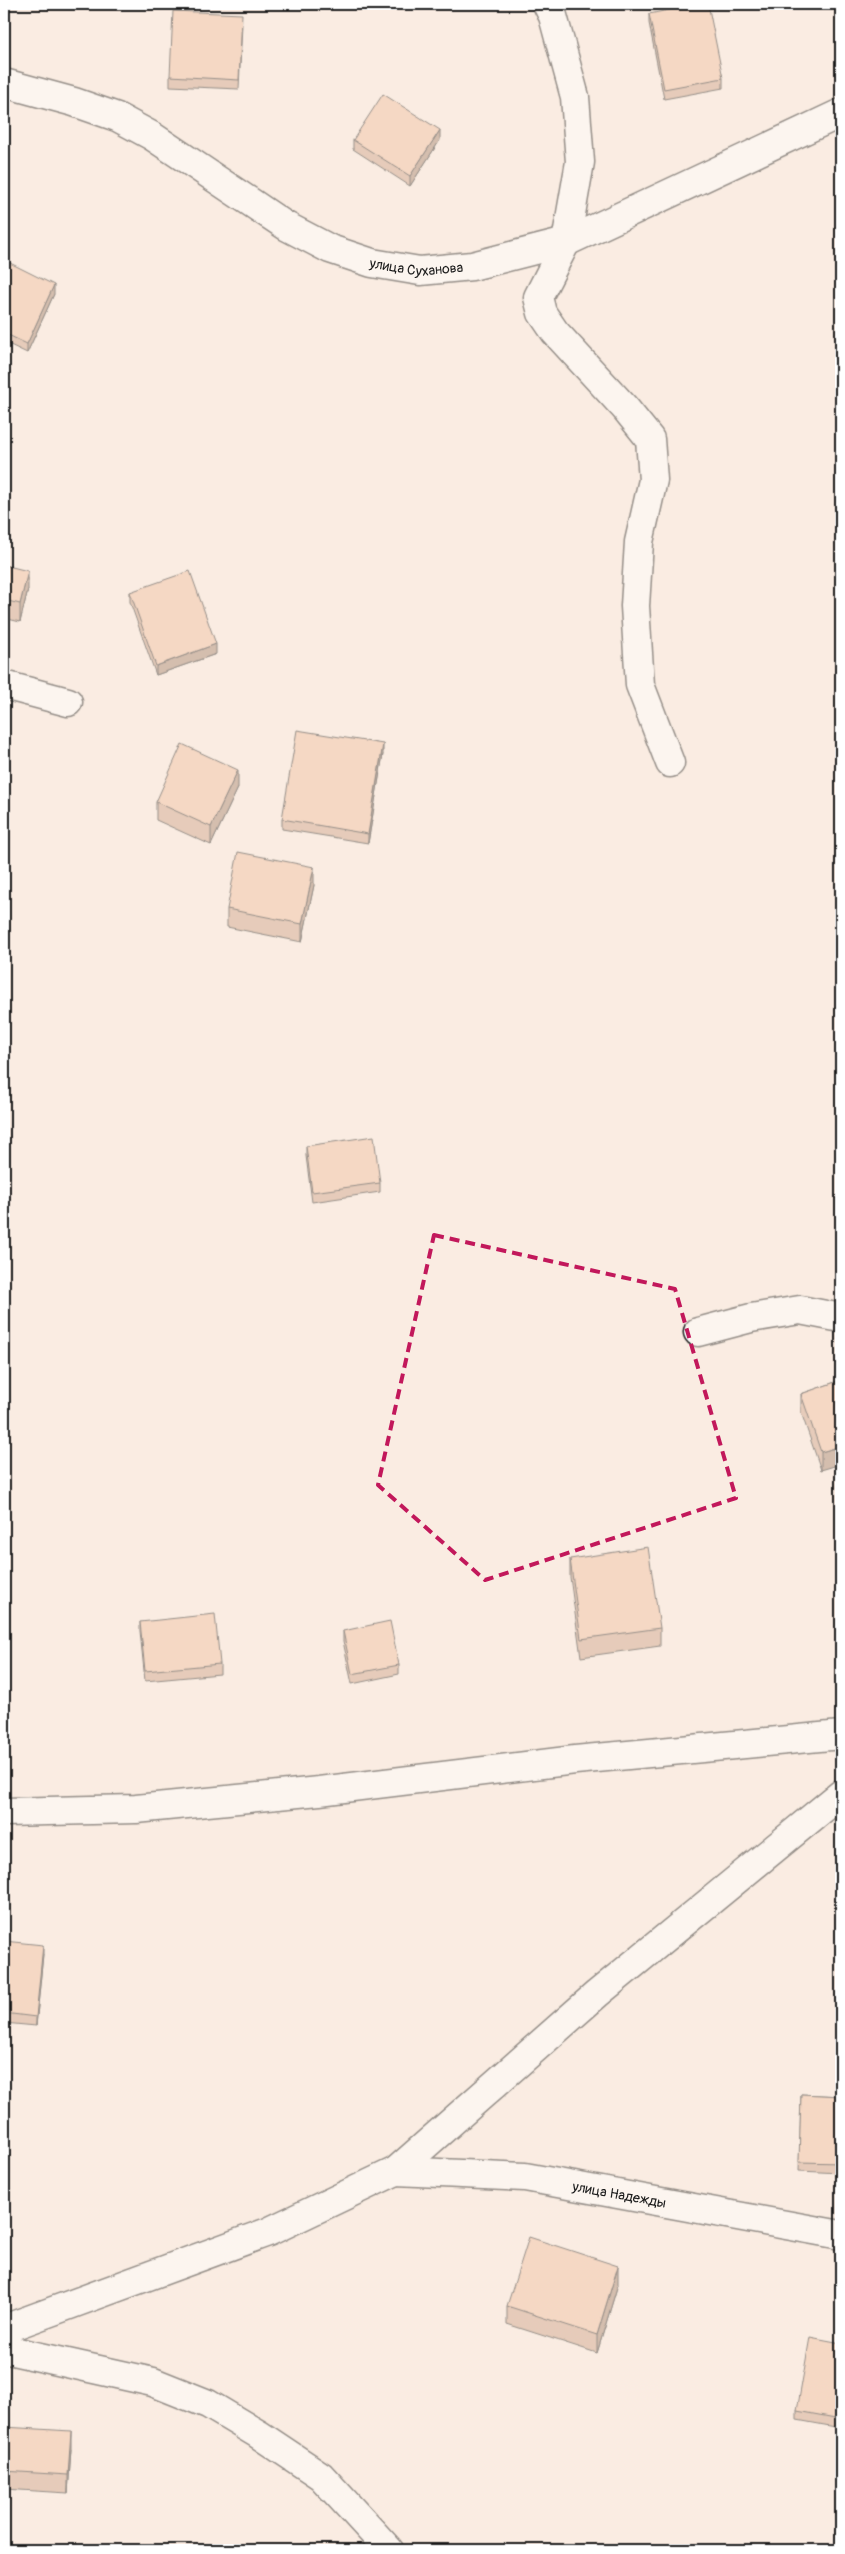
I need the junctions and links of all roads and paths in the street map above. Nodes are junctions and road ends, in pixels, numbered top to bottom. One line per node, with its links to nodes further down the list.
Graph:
1 (547, 4): 4 (street)
2 (4, 84): 4 (street, улица Суханова)
3 (841, 113): 4 (street, улица Суханова)
4 (566, 242): 7 (street)
5 (4, 685): 6 (street)
6 (68, 702)
7 (670, 764)
8 (841, 1318): 9 (street)
9 (698, 1332)
10 (841, 1735): 12 (street)
11 (841, 1794): 13 (street)
12 (4, 1812)
13 (396, 2171): 14 (street, улица Надежды); 15 (street)
14 (841, 2235)
15 (4, 2329)
16 (4, 2349): 17 (street)
17 (389, 2550)

